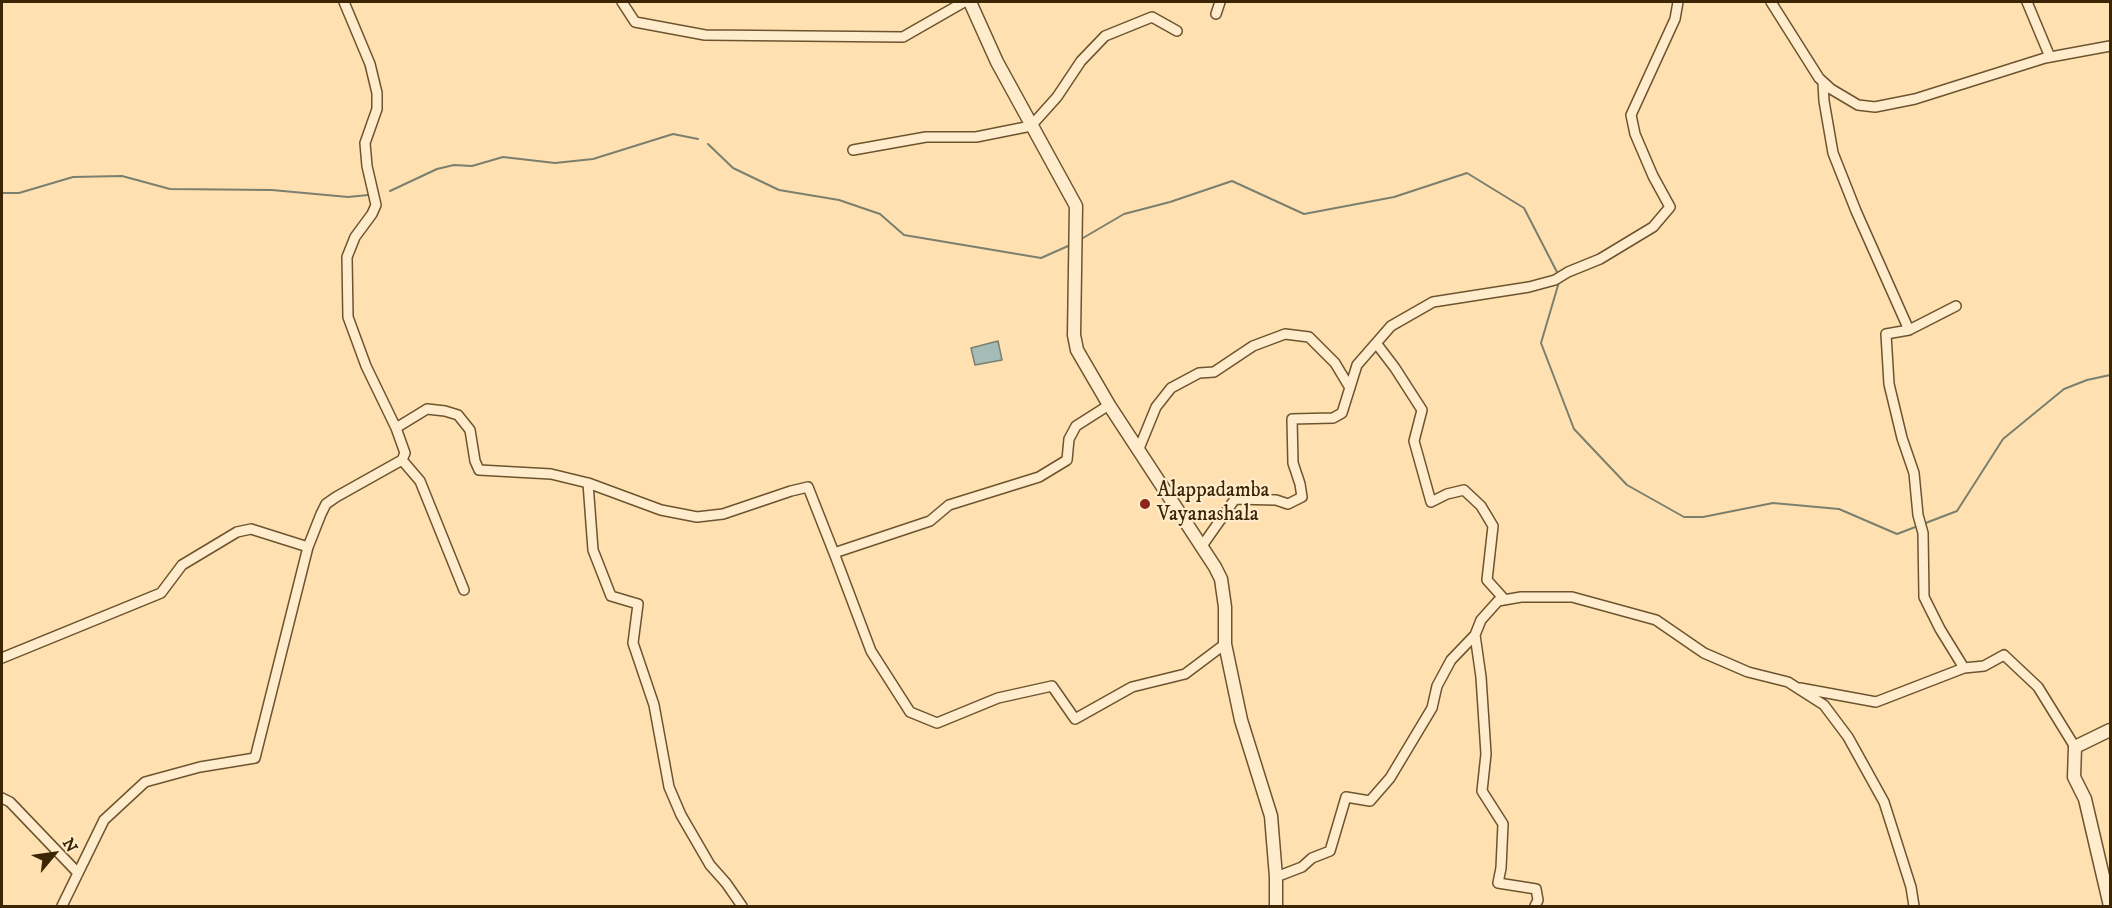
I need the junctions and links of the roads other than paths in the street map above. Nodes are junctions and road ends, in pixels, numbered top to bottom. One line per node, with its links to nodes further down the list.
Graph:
1 (344, 2): 21 (street)
2 (622, 2): 3 (street)
3 (964, 2)
4 (970, 2): 14 (street)
5 (1220, 2): 9 (street)
6 (1678, 2): 18 (street)
7 (1771, 2): 13 (street)
8 (2027, 2): 12 (street)
9 (1216, 14)
10 (1177, 31): 14 (street)
11 (2110, 46): 12 (street)
12 (2050, 57): 13 (street)
13 (1823, 82): 17 (street)
14 (1031, 126): 15 (street); 20 (street)
15 (853, 150)
16 (1956, 306): 17 (street)
17 (1910, 330): 33 (street)
18 (1376, 343): 19 (street); 29 (street)
19 (1350, 388): 22 (street); 25 (street)
20 (1109, 405): 22 (street); 27 (street)
21 (396, 429): 23 (street); 24 (street)
22 (1138, 451): 25 (street)
23 (402, 460): 26 (street); 28 (street)
24 (588, 483): 27 (street); 41 (street)
25 (1202, 546): 31 (street)
26 (308, 547): 32 (street); 38 (street)
27 (834, 553): 31 (street)
28 (464, 590)
29 (1505, 600): 30 (street); 34 (street)
30 (1475, 635): 39 (street); 43 (street)
31 (1225, 644): 39 (street)
32 (2, 658)
33 (1964, 668): 34 (street); 36 (street)
34 (1796, 687): 44 (street)
35 (2110, 730): 36 (street)
36 (2075, 747): 45 (street)
37 (2, 798): 38 (street)
38 (78, 873): 40 (street)
39 (1276, 877): 42 (street)
40 (62, 906)
41 (742, 906)
42 (1276, 906)
43 (1535, 906)
44 (1914, 906)
45 (2110, 906)

